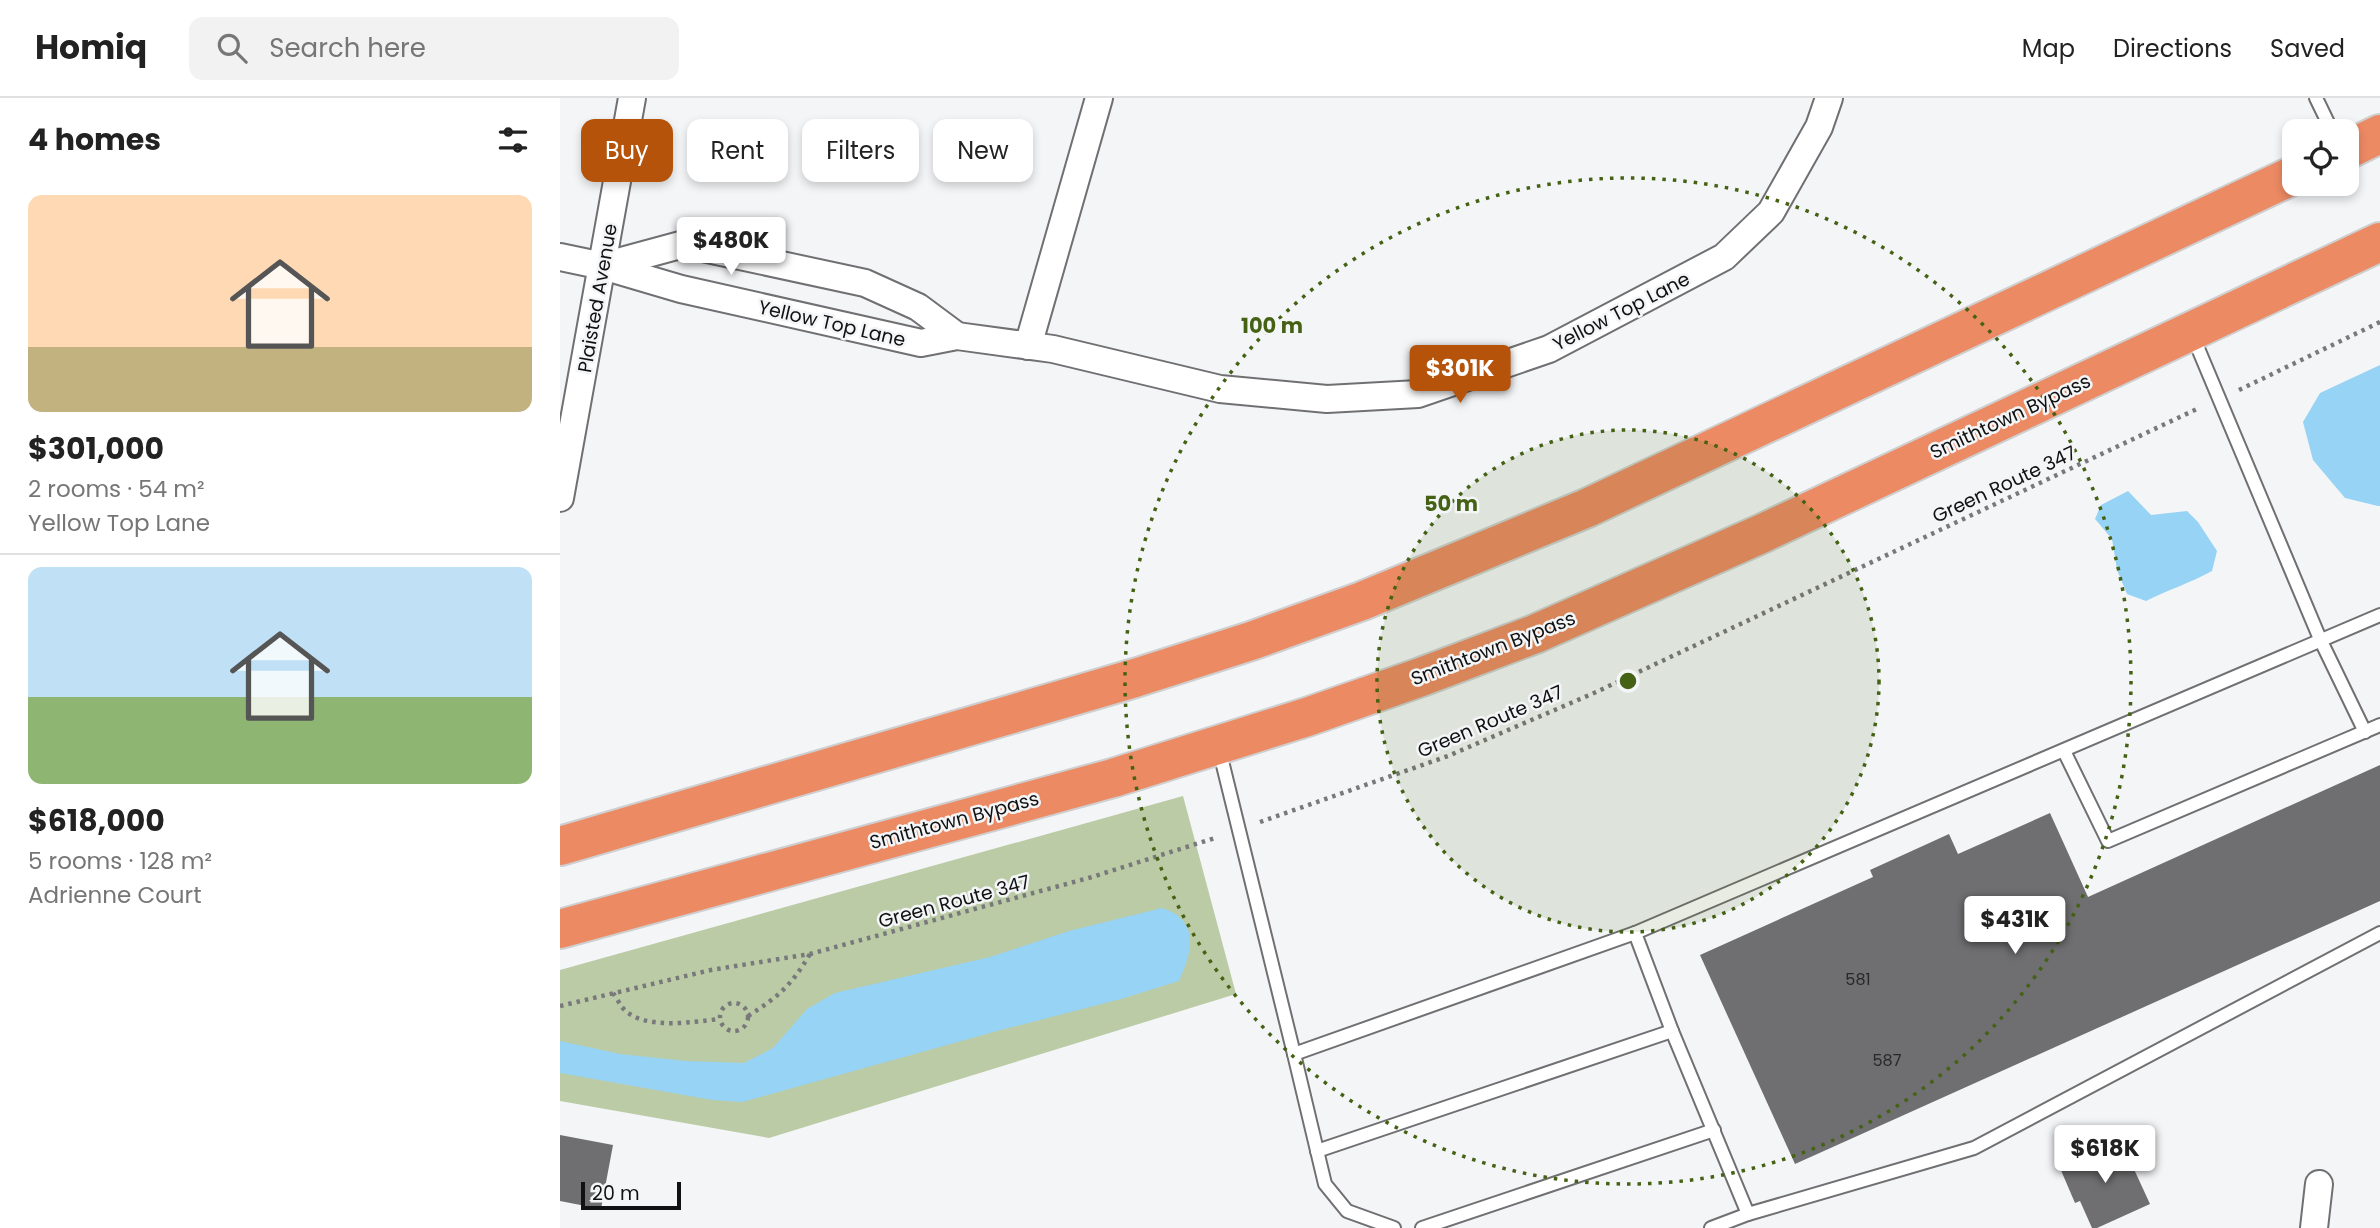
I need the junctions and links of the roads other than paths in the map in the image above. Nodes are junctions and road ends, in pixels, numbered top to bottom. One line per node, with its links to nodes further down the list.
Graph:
1 (632, 98): 12 (street, Plaisted Avenue)
2 (1099, 98): 16 (street)
3 (1829, 98): 16 (street, Yellow Top Lane)
4 (2316, 98): 5 (lane)
5 (2326, 119)
6 (2380, 134): 7 (highway)
7 (2359, 144)
8 (2282, 181): 24 (highway)
9 (2380, 242): 14 (highway, Smithtown Bypass)
10 (560, 257): 12 (street)
11 (759, 260): 12 (street, Yellow Top Lane); 13 (street, Yellow Top Lane); 15 (street, Yellow Top Lane)
12 (603, 266): 13 (street, Yellow Top Lane); 17 (street, Plaisted Avenue)
13 (748, 304): 15 (street, Yellow Top Lane)
14 (2191, 331): 19 (lane); 22 (highway, Smithtown Bypass)
15 (957, 336): 16 (street, Yellow Top Lane)
16 (1028, 346)
17 (560, 498)
18 (2380, 615): 19 (lane)
19 (2320, 639): 21 (lane); 23 (lane)
20 (2380, 725): 21 (lane)
21 (2365, 732): 23 (lane)
22 (1219, 745): 25 (highway, Smithtown Bypass); 29 (lane)
23 (2064, 751): 26 (lane)
24 (560, 846)
25 (560, 929)
26 (1635, 933): 28 (lane); 29 (lane)
27 (2380, 933): 33 (lane)
28 (1672, 1031): 30 (lane); 31 (lane)
29 (1294, 1054): 31 (lane)
30 (1714, 1130): 33 (lane); 35 (lane)
31 (1317, 1151): 34 (lane)
32 (2319, 1184): 37 (street)
33 (1748, 1214): 36 (lane)
34 (1394, 1228)
35 (1423, 1228)
36 (1711, 1228)
37 (2314, 1228)

